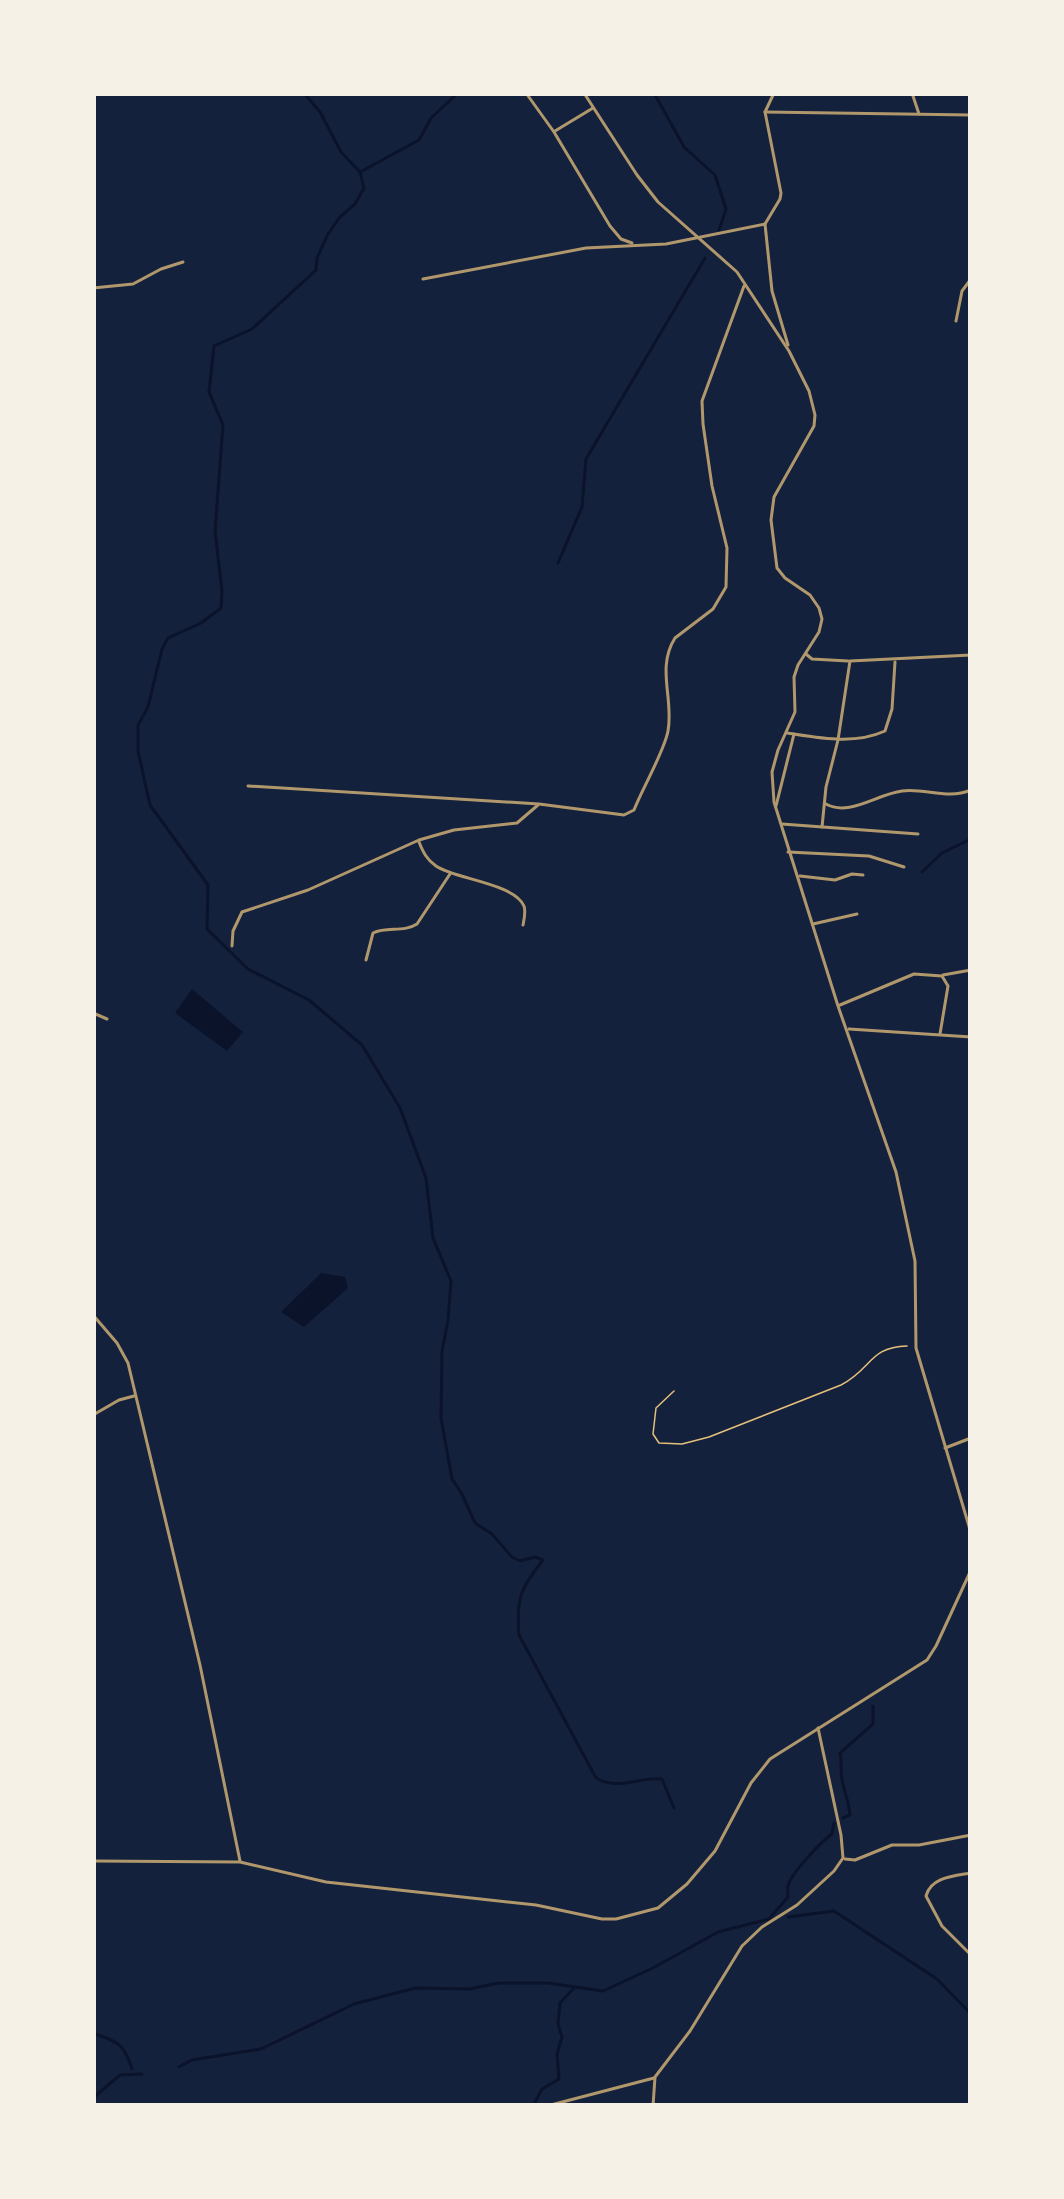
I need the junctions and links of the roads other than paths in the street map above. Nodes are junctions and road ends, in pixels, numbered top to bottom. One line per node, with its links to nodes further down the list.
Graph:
1 (526, 93): 9 (street)
2 (584, 93): 5 (street)
3 (774, 93): 6 (street)
4 (912, 93): 7 (street)
5 (593, 108): 9 (street); 11 (street)
6 (765, 112): 7 (street); 10 (street)
7 (920, 115): 8 (street)
8 (971, 115)
9 (554, 132): 12 (street)
10 (766, 224): 11 (street); 19 (street)
11 (696, 238): 12 (street); 16 (street)
12 (640, 245): 14 (street)
13 (183, 262): 17 (street)
14 (423, 279)
15 (971, 280): 18 (street)
16 (744, 284): 19 (street); 30 (street)
17 (93, 288)
18 (956, 320)
19 (789, 351): 20 (street)
20 (804, 653): 23 (street); 24 (street)
21 (971, 655): 22 (street)
22 (896, 659): 23 (street); 26 (street)
23 (850, 661): 26 (street)
24 (786, 733): 25 (street); 31 (street)
25 (794, 734): 26 (street); 31 (street)
26 (838, 740): 29 (street)
27 (248, 786): 30 (street)
28 (971, 790): 29 (street)
29 (825, 802): 33 (street)
30 (539, 804): 35 (street)
31 (775, 807): 32 (street)
32 (780, 824): 33 (street); 36 (street)
33 (822, 827): 34 (street)
34 (918, 834)
35 (419, 840): 38 (street); 44 (street)
36 (788, 852): 37 (street); 40 (street)
37 (904, 867)
38 (451, 873): 43 (street); 45 (street)
39 (863, 875): 40 (street)
40 (796, 876): 42 (street)
41 (856, 914): 42 (street)
42 (812, 924): 48 (street)
43 (523, 926)
44 (232, 946)
45 (366, 960)
46 (971, 970): 47 (street)
47 (942, 976): 48 (street); 52 (street)
48 (838, 1006): 51 (street)
49 (93, 1013): 50 (street)
50 (107, 1019)
51 (847, 1029): 52 (street); 58 (street)
52 (940, 1034): 53 (street)
53 (971, 1037)
54 (93, 1315): 55 (street)
55 (136, 1396): 56 (street); 65 (street)
56 (93, 1415)
57 (971, 1438): 58 (street)
58 (945, 1448): 59 (street)
59 (971, 1533)
60 (971, 1570): 61 (street)
61 (818, 1726): 63 (street); 65 (street)
62 (971, 1835): 63 (street)
63 (843, 1858): 68 (street)
64 (93, 1861): 65 (street)
65 (240, 1862)
66 (971, 1873): 67 (street)
67 (971, 1955)
68 (655, 2078): 69 (street); 70 (street)
69 (547, 2106)
70 (653, 2106)

